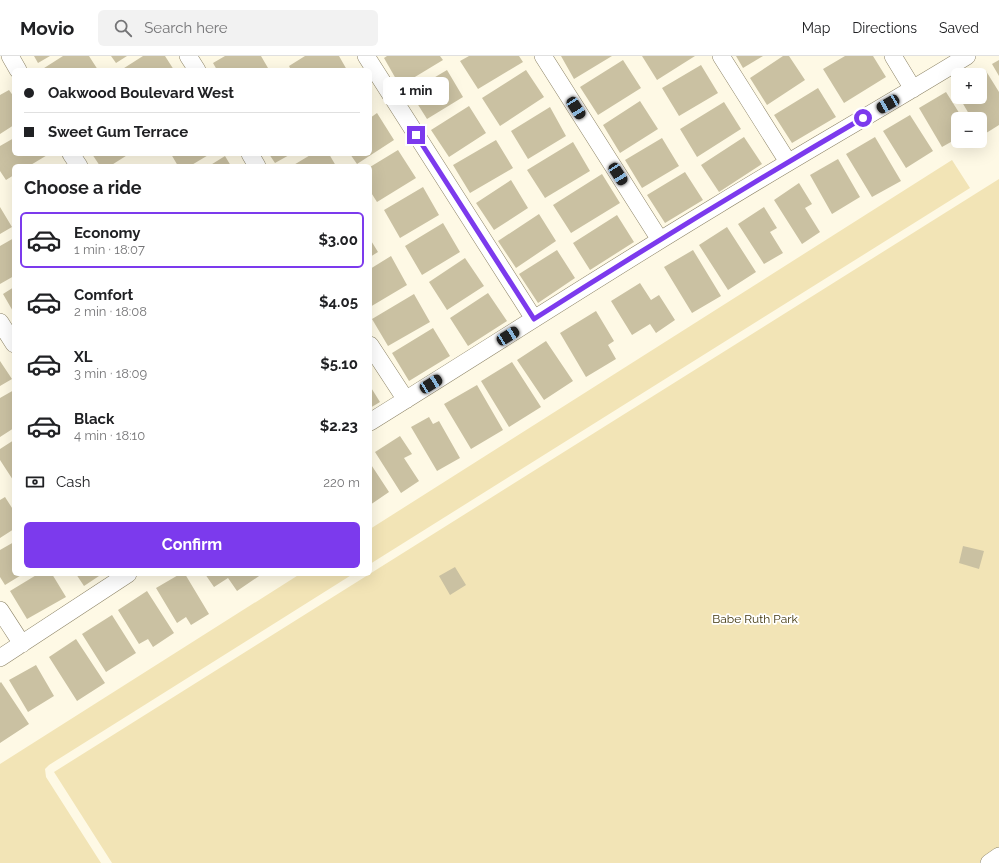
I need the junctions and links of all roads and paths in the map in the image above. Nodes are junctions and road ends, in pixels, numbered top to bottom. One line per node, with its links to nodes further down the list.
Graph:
1 (10, 56): 8 (street)
2 (188, 56): 9 (street)
3 (366, 56): 13 (street)
4 (543, 56): 12 (street)
5 (721, 56): 11 (street)
6 (893, 56): 10 (street)
7 (967, 56): 10 (street)
8 (17, 68)
9 (196, 68)
10 (913, 89): 11 (street)
11 (788, 162): 12 (street)
12 (660, 240): 13 (street)
13 (534, 319): 17 (street)
14 (0, 322): 15 (street)
15 (12, 341)
16 (372, 348): 17 (street)
17 (406, 400): 18 (street)
18 (372, 421)
19 (125, 576): 21 (street)
20 (0, 610): 21 (street)
21 (22, 644): 22 (street)
22 (0, 658)
23 (999, 856): 24 (street)
24 (988, 863)

